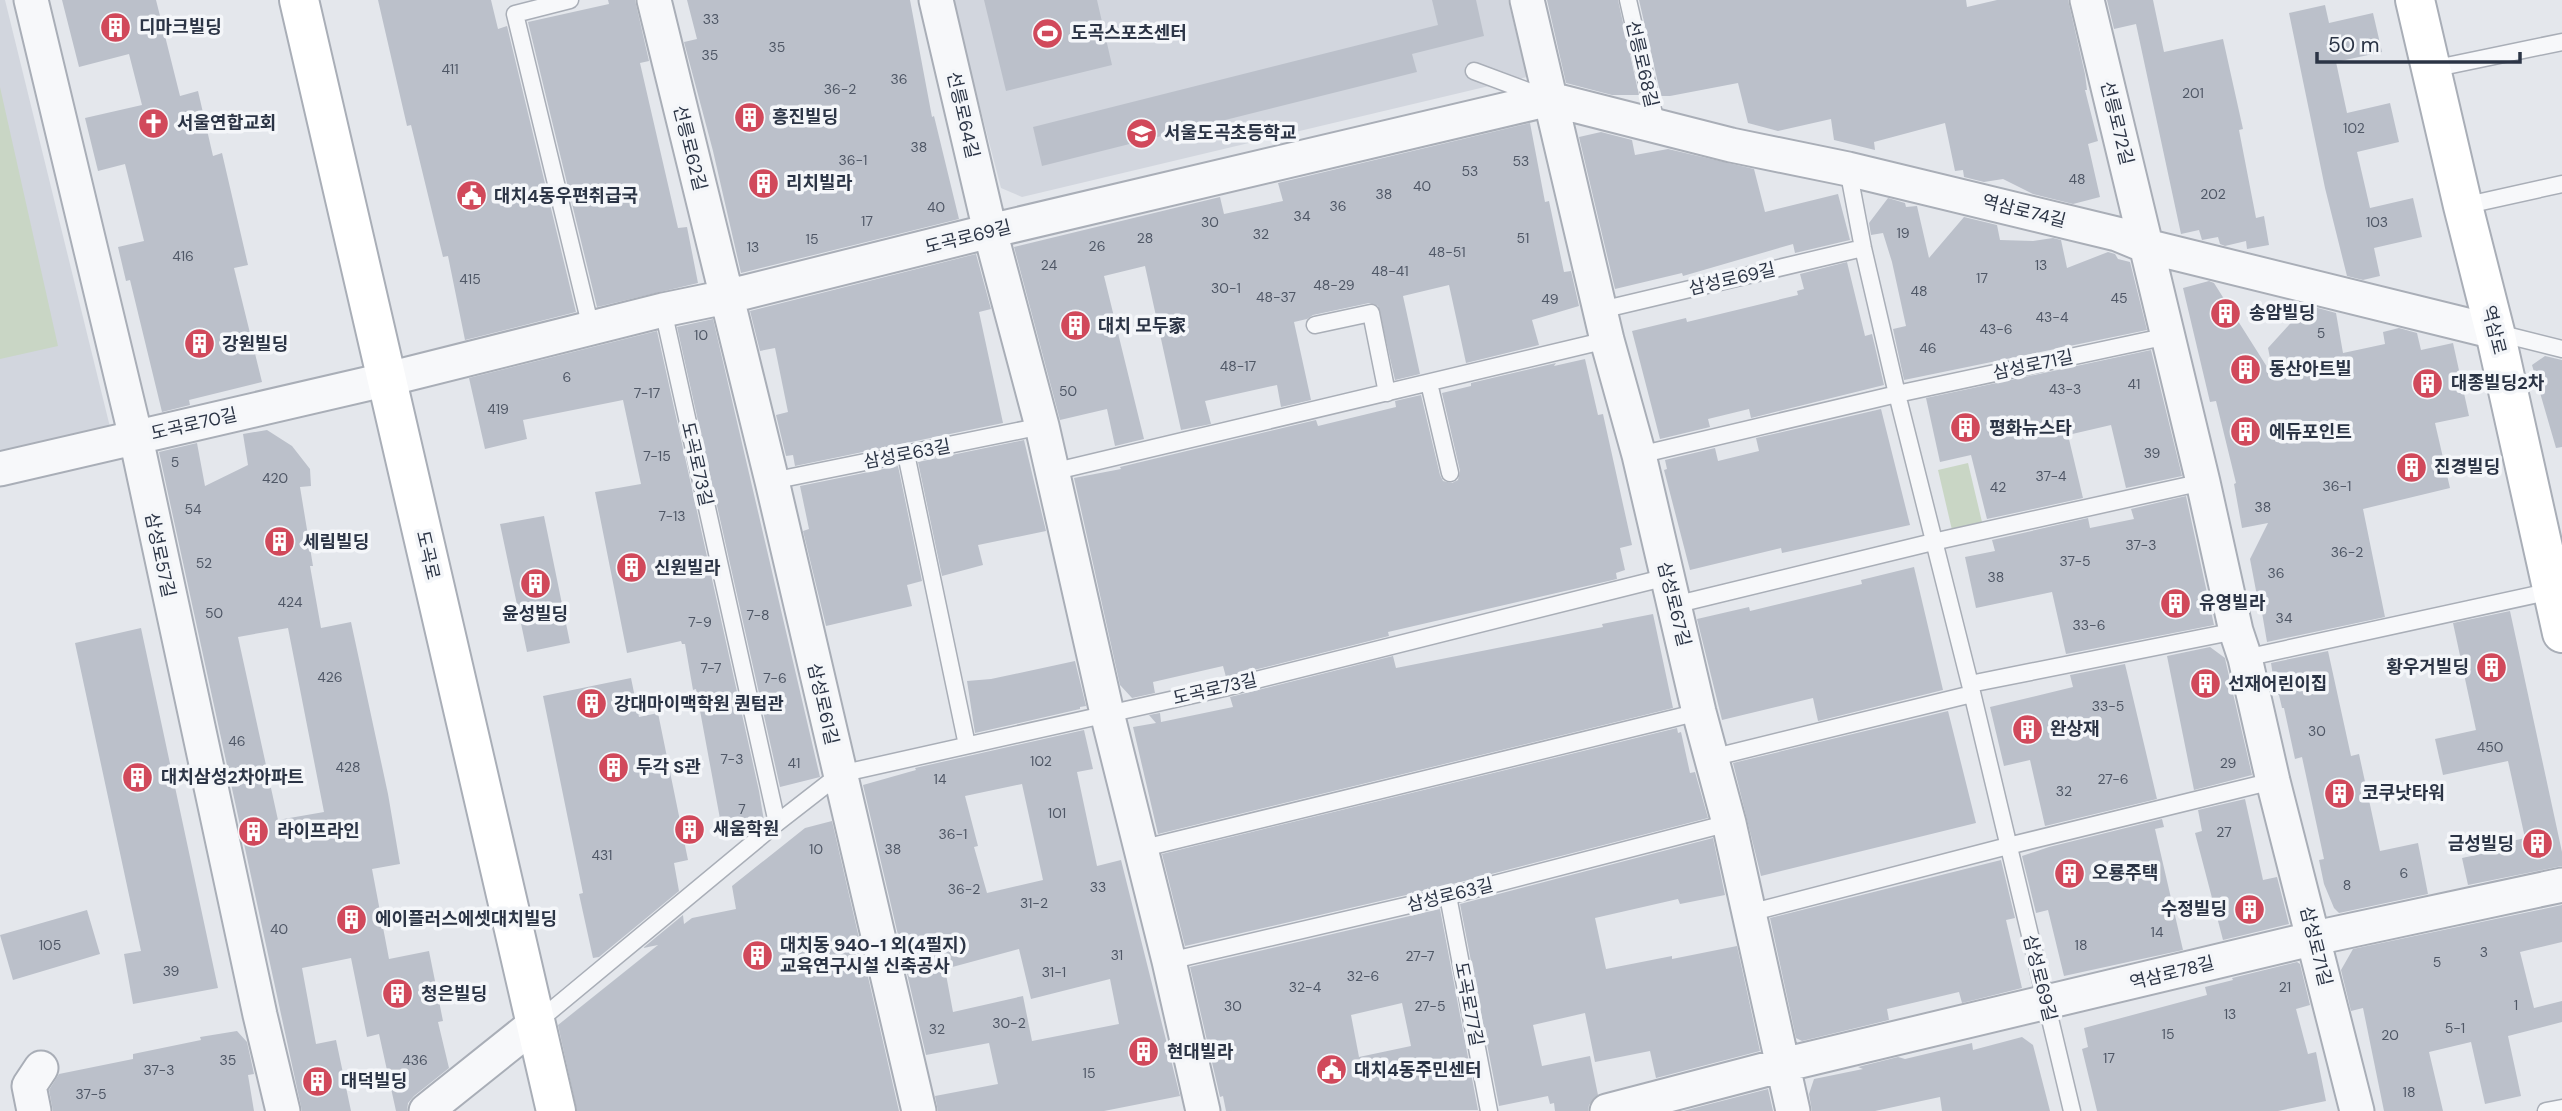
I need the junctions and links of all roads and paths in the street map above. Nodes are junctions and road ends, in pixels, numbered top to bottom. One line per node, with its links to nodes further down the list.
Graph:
1 (31, 0): 34 (street, 삼성로57길)
2 (299, 0): 29 (main road, 도곡로)
3 (570, 0): 25 (lane)
4 (654, 0): 21 (street, 선릉로62길)
5 (936, 0): 18 (street, 선릉로64길)
6 (1527, 0): 13 (street)
7 (1628, 0): 14 (lane, 선릉로68길)
8 (2087, 0): 19 (street, 선릉로72길)
9 (2415, 0): 11 (main road, 역삼로)
10 (2562, 41): 11 (lane)
11 (2432, 69): 17 (main road, 역삼로)
12 (1474, 71): 13 (lane)
13 (1550, 99): 14 (street, 역삼로74길); 18 (street, 도곡로69길); 24 (street, 삼성로67길)
14 (1657, 127): 15 (street, 역삼로74길)
15 (1848, 169): 19 (street, 역삼로74길); 20 (lane, 삼성로69길)
16 (2562, 184): 17 (lane)
17 (2463, 206): 26 (main road, 역삼로)
18 (990, 231): 21 (street, 도곡로69길); 33 (street)
19 (2146, 246): 26 (street, 역삼로74길); 27 (street, 삼성로71길)
20 (1863, 247): 24 (lane, 삼성로69길); 32 (lane, 삼성로69길)
21 (726, 297): 22 (street, 도곡로69길); 40 (street, 삼성로61길)
22 (663, 310): 25 (street, 도곡로69길); 54 (lane, 도곡로73길)
23 (1315, 325): 31 (lane)
24 (1604, 325): 30 (lane); 36 (street, 삼성로67길)
25 (591, 328): 29 (street, 도곡로69길)
26 (2495, 332): 28 (lane); 44 (main road, 역삼로)
27 (2168, 336): 32 (lane, 삼성로71길); 41 (street, 삼성로71길)
28 (2562, 349)
29 (387, 379): 34 (street, 도곡로70길); 64 (main road, 도곡로)
30 (1429, 383): 31 (lane); 39 (lane)
31 (1387, 393): 38 (lane)
32 (1897, 394): 36 (lane); 42 (lane, 삼성로69길)
33 (1041, 426): 35 (lane, 삼성로63길); 38 (street)
34 (136, 438): 37 (street, 도곡로70길); 69 (street, 삼성로57길)
35 (906, 454): 40 (lane, 삼성로63길); 50 (lane)
36 (1639, 455): 43 (street, 삼성로67길)
37 (0, 469)
38 (1052, 472): 49 (street)
39 (1451, 473)
40 (772, 481): 52 (street, 삼성로61길)
41 (2203, 482): 42 (lane); 46 (street, 삼성로71길)
42 (1933, 542): 43 (lane); 47 (lane, 삼성로69길)
43 (1670, 591): 48 (street, 삼성로67길); 49 (lane, 도곡로73길)
44 (2552, 591): 45 (main road, 역삼로); 46 (lane)
45 (2562, 633)
46 (2240, 644): 47 (lane); 53 (street, 삼성로71길)
47 (1971, 689): 51 (lane); 56 (lane, 삼성로69길)
48 (1699, 712): 51 (street, 삼성로67길); 57 (lane)
49 (1107, 713): 50 (lane, 도곡로73길); 57 (street)
50 (967, 745): 52 (lane, 도곡로73길)
51 (1711, 758): 55 (street, 삼성로67길)
52 (840, 774): 54 (lane, 도곡로73길); 72 (street, 삼성로61길)
53 (2273, 781): 56 (lane); 61 (street, 삼성로71길)
54 (777, 822): 64 (lane, 도곡로73길)
55 (1729, 823): 59 (lane, 삼성로63길); 60 (street, 삼성로67길)
56 (2008, 846): 60 (lane); 63 (lane, 삼성로69길)
57 (1139, 849): 62 (street)
58 (2562, 885): 61 (street, 역삼로78길)
59 (1448, 896): 62 (lane, 삼성로63길); 74 (lane, 도곡로77길)
60 (1749, 913): 65 (street, 삼성로67길)
61 (2315, 938): 63 (street, 역삼로78길); 78 (street, 삼성로71길)
62 (1169, 961): 73 (street)
63 (2047, 1004): 65 (street, 역삼로78길); 77 (lane, 삼성로69길)
64 (536, 1024): 70 (street); 71 (main road, 도곡로)
65 (1783, 1065): 75 (street); 76 (street, 삼성로67길)
66 (41, 1068): 68 (street)
67 (2562, 1108): 79 (lane)
68 (34, 1111)
69 (283, 1111)
70 (426, 1111)
71 (556, 1111)
72 (919, 1111)
73 (1203, 1111)
74 (1489, 1111)
75 (1607, 1111)
76 (1794, 1111)
77 (2072, 1111)
78 (2357, 1111)
79 (2546, 1111)

